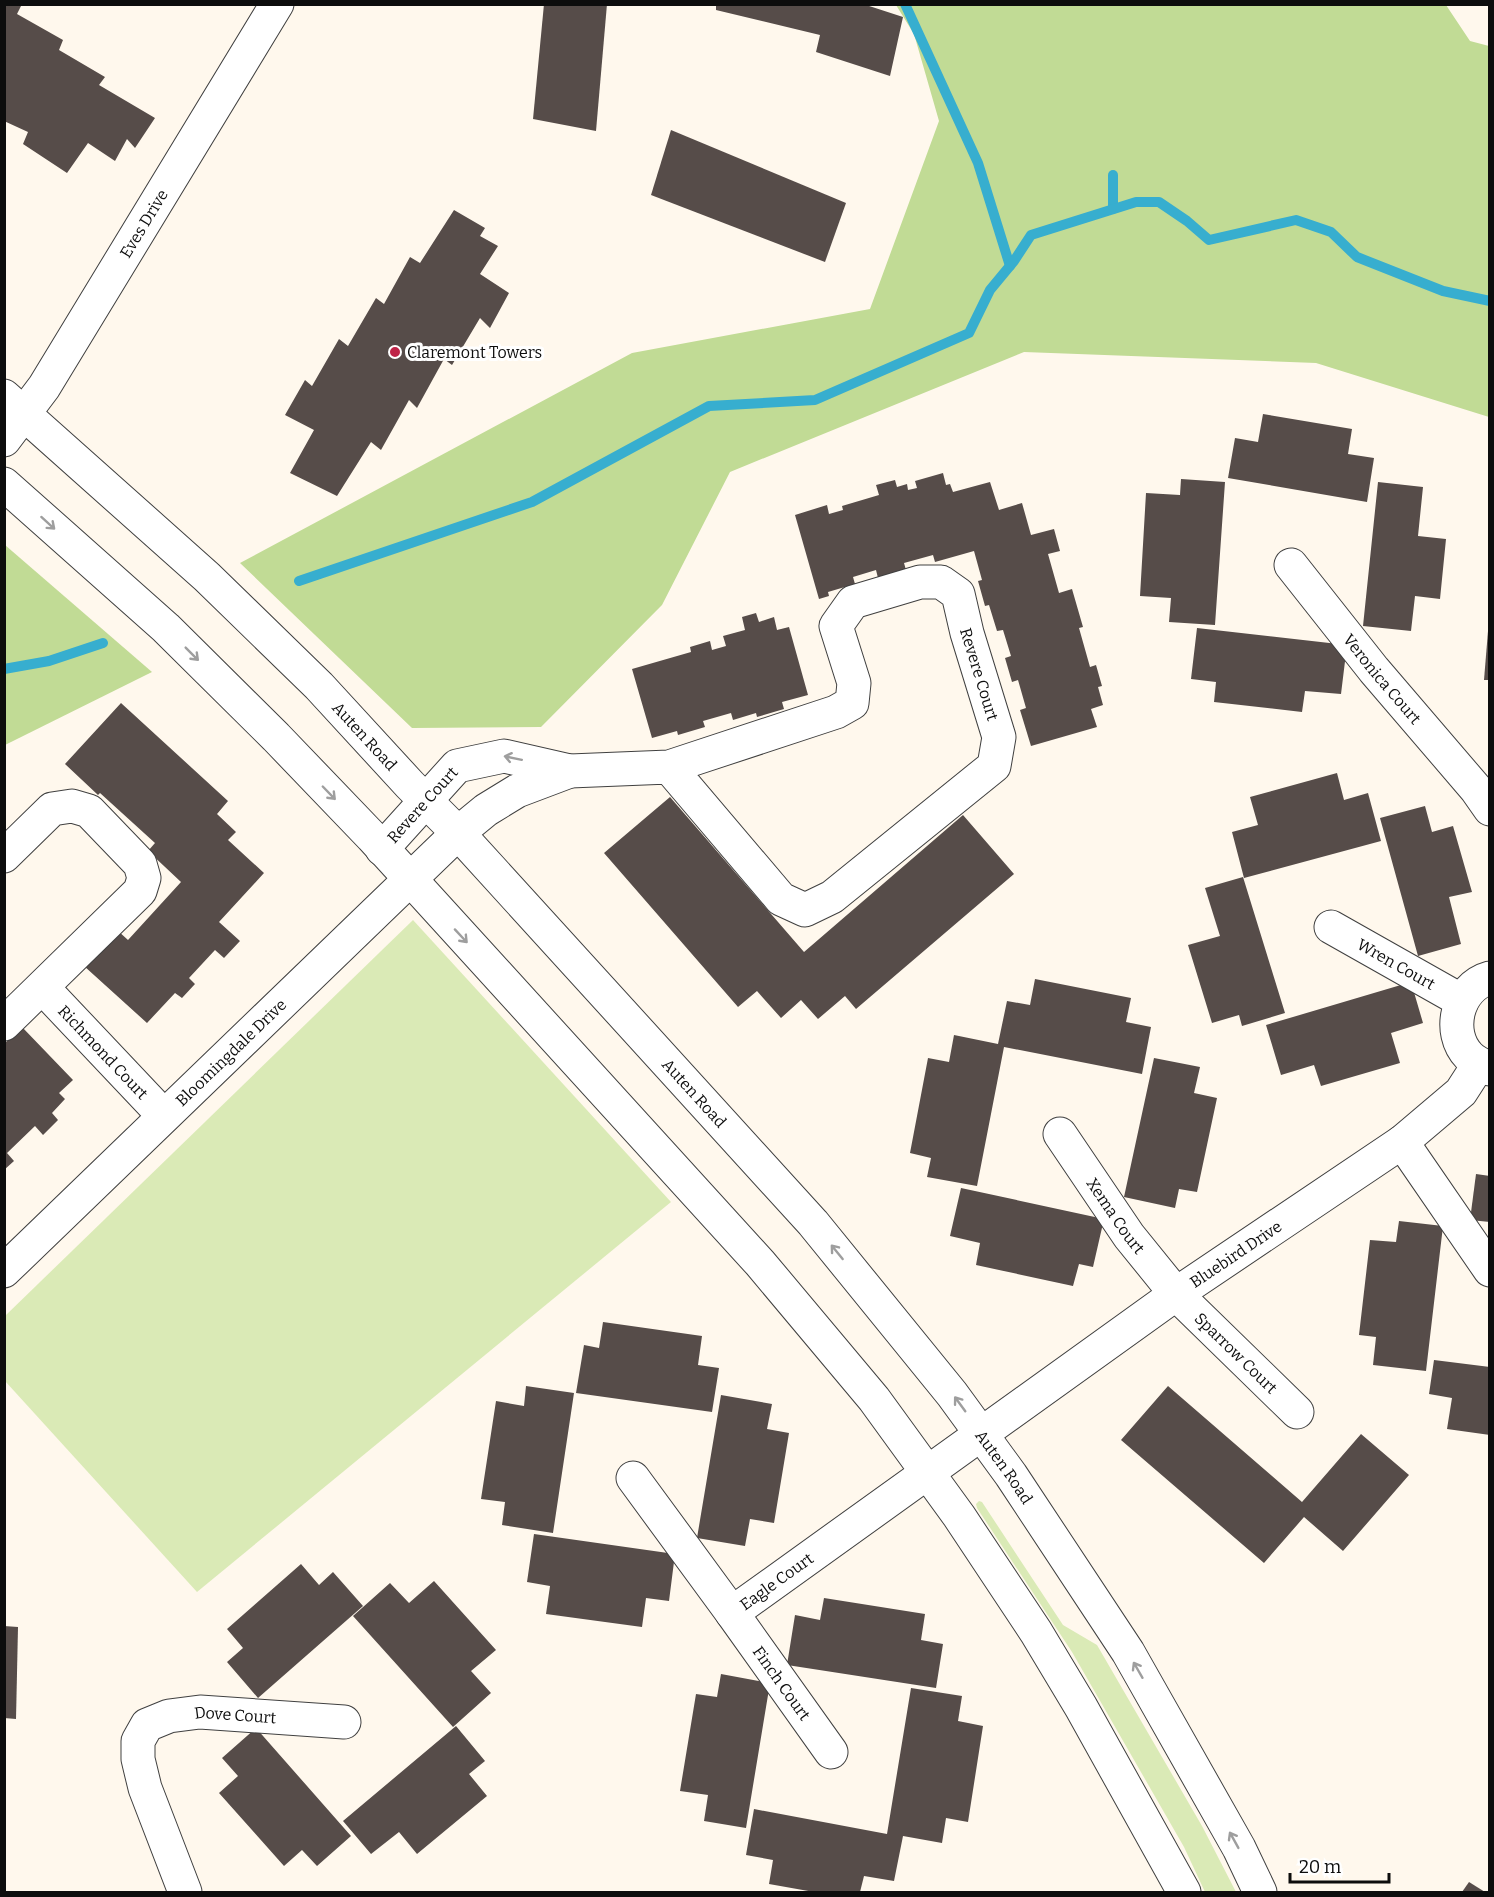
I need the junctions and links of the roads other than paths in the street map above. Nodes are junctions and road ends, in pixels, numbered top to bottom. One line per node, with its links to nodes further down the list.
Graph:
1 (277, 4): 2 (street, Eves Drive)
2 (15, 404): 3 (street, Eves Drive); 9 (street, Auten Road)
3 (4, 440)
4 (4, 484): 11 (street, one-way to 11)
5 (1291, 565): 8 (street, Veronica Court)
6 (669, 767): 6 (street, Revere Court); 7 (street, Revere Court)
7 (570, 771): 9 (street, Revere Court, one-way to 9); 10 (street, Revere Court)
8 (1485, 792)
9 (426, 800): 10 (street, Auten Road); 11 (street, Revere Court)
10 (458, 833): 13 (street, Bloomingdale Drive); 27 (street, Auten Road, one-way to 10)
11 (382, 849): 13 (street)
12 (4, 856): 16 (street)
13 (410, 880): 20 (street, Bloomingdale Drive); 28 (street, one-way to 28)
14 (1331, 927): 17 (street, Wren Court)
15 (1490, 978): 17 (street)
16 (43, 988): 18 (street); 20 (street, Richmond Court)
17 (1462, 1001): 19 (street, Bluebird Drive)
18 (4, 1024)
19 (1484, 1066): 22 (street, Bluebird Drive)
20 (164, 1116): 24 (street, Bloomingdale Drive)
21 (1060, 1134): 25 (street, Xema Court)
22 (1402, 1142): 23 (street); 25 (street, Bluebird Drive)
23 (1490, 1270)
24 (4, 1271)
25 (1176, 1294): 26 (street, Sparrow Court); 27 (street, Bluebird Drive)
26 (1297, 1412)
27 (982, 1433): 28 (street, Bluebird Drive); 35 (street, Auten Road, one-way to 27)
28 (927, 1472): 30 (street, Eagle Court); 34 (street)
29 (633, 1478): 30 (street, Eagle Court)
30 (732, 1613): 32 (street, Finch Court)
31 (344, 1722): 33 (street, Dove Court)
32 (831, 1752)
33 (185, 1893)
34 (1184, 1893)
35 (1260, 1893)

